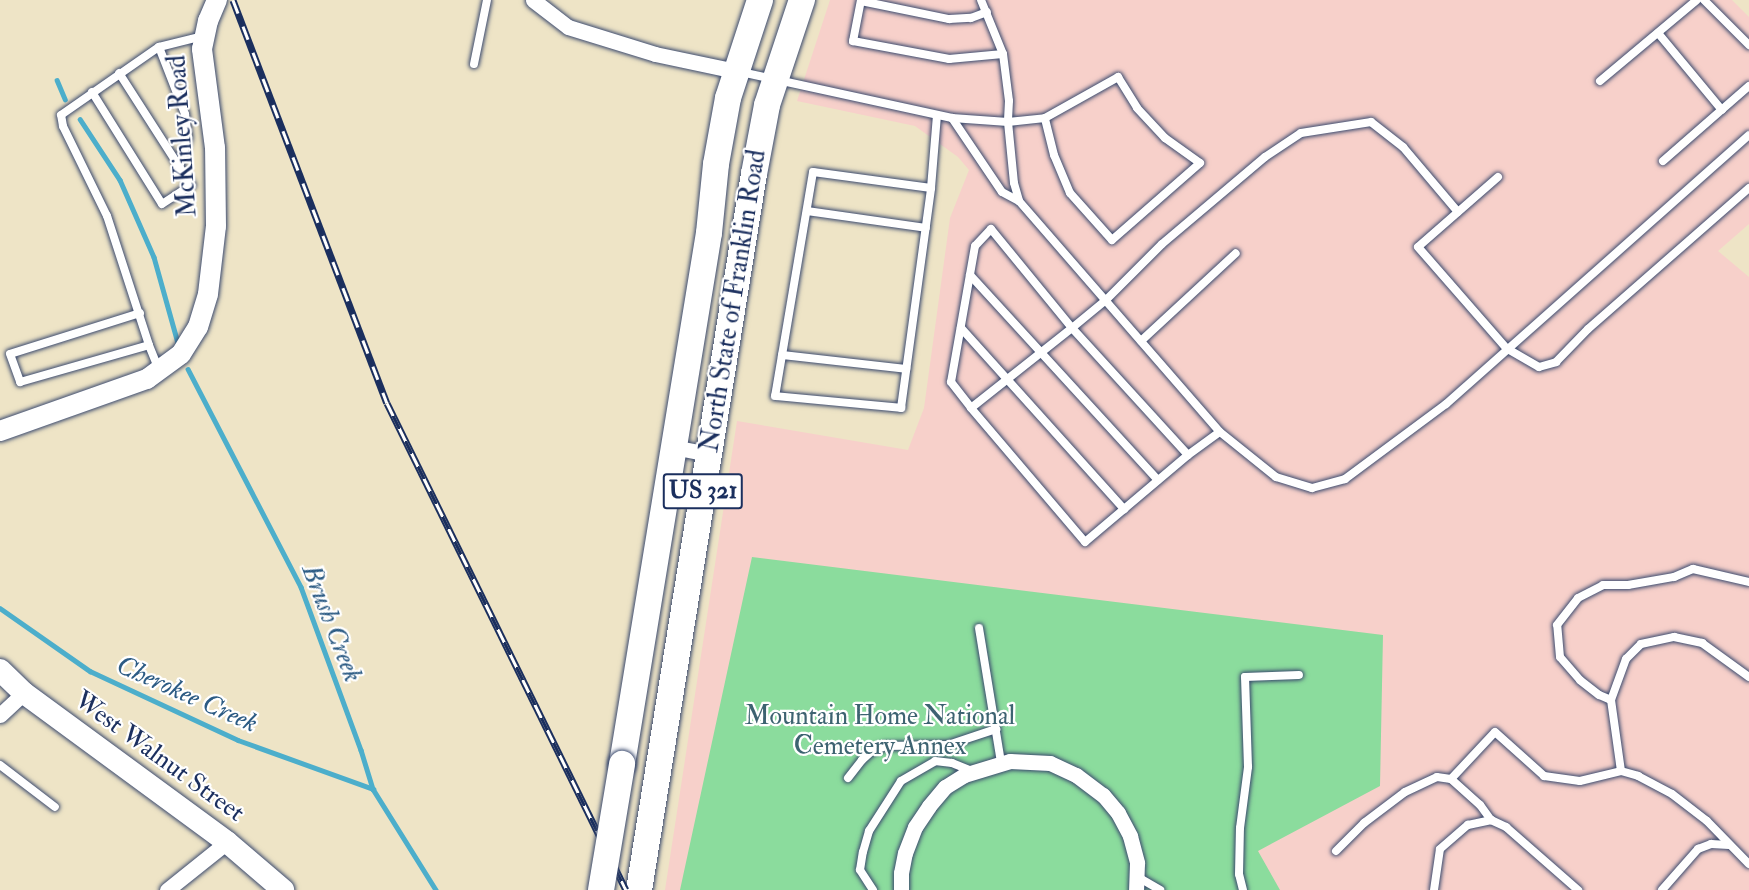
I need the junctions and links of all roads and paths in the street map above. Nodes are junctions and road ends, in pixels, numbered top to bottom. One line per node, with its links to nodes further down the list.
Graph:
1 (486, 0): 16 (lane)
2 (533, 0): 17 (street)
3 (760, 0): 17 (highway, North State of Franklin Road / US 321)
4 (802, 0): 19 (highway, North State of Franklin Road / US 321)
5 (861, 0): 10 (lane); 15 (lane)
6 (981, 0): 10 (lane)
7 (1697, 0): 11 (lane)
8 (1704, 0): 13 (lane)
9 (215, 1): 12 (street, McKinley Road)
10 (987, 12): 15 (lane)
11 (1658, 33): 20 (lane); 23 (lane)
12 (205, 35): 14 (lane); 50 (street, McKinley Road)
13 (1749, 45)
14 (159, 47): 18 (lane); 30 (lane)
15 (1003, 54): 27 (lane)
16 (474, 64)
17 (736, 71): 19 (lane); 55 (highway, North State of Franklin Road / US 321)
18 (119, 73): 22 (lane); 30 (lane)
19 (775, 80): 24 (lane); 56 (highway, North State of Franklin Road / US 321)
20 (1600, 81)
21 (1749, 86): 23 (lane)
22 (92, 92): 30 (lane); 41 (lane)
23 (1722, 110): 29 (lane)
24 (937, 115): 25 (lane); 32 (lane)
25 (952, 118): 27 (lane); 34 (lane)
26 (1045, 118): 26 (lane); 27 (lane)
27 (1008, 122): 34 (lane)
28 (1749, 135): 46 (lane)
29 (1663, 161)
30 (179, 167)
31 (1498, 177): 36 (lane)
32 (931, 188): 35 (lane); 37 (lane)
33 (1749, 188): 46 (lane)
34 (1019, 201): 40 (lane)
35 (807, 211): 37 (lane); 48 (lane)
36 (1458, 212): 40 (lane); 46 (lane)
37 (926, 228): 49 (lane)
38 (1236, 253): 44 (lane)
39 (970, 275): 42 (lane); 43 (lane); 47 (lane)
40 (1106, 300): 43 (lane); 44 (lane)
41 (140, 313): 45 (lane); 45 (lane)
42 (961, 328): 51 (lane); 52 (lane)
43 (1072, 328): 47 (lane); 57 (lane)
44 (1141, 341): 54 (lane)
45 (149, 345): 50 (lane)
46 (1506, 348): 54 (lane)
47 (1041, 353): 51 (lane); 58 (lane)
48 (782, 355): 49 (lane); 49 (lane)
49 (906, 369)
50 (160, 371): 53 (street, McKinley Road)
51 (1006, 380): 52 (lane); 59 (lane)
52 (971, 408): 59 (lane)
53 (0, 431)
54 (1220, 432): 57 (lane)
55 (673, 447): 56 (street); 84 (highway, North State of Franklin Road / US 321, bridge)
56 (709, 454): 85 (highway, North State of Franklin Road / US 321)
57 (1188, 455): 58 (lane)
58 (1158, 480): 59 (lane)
59 (1124, 509)
60 (1749, 582): 66 (lane)
61 (980, 628): 68 (lane)
62 (0, 670): 65 (main road, West Walnut Street)
63 (1299, 675): 89 (lane)
64 (1749, 677): 66 (lane)
65 (24, 693): 67 (street); 77 (main road, West Walnut Street)
66 (1611, 700): 71 (lane)
67 (0, 715)
68 (996, 729): 69 (lane); 73 (lane)
69 (1001, 763): 72 (street); 81 (street)
70 (0, 765): 75 (lane)
71 (1621, 771): 74 (lane); 78 (lane)
72 (973, 772): 86 (lane); 87 (street)
73 (848, 778)
74 (1451, 779): 76 (lane); 79 (lane)
75 (55, 807)
76 (1491, 820): 90 (lane); 91 (lane)
77 (227, 842): 82 (street); 83 (main road, West Walnut Street)
78 (1729, 845): 80 (lane); 92 (lane)
79 (1336, 851)
80 (1749, 864)
81 (1136, 883): 88 (lane)
82 (166, 890)
83 (283, 890)
84 (601, 890)
85 (639, 890)
86 (873, 890)
87 (901, 890)
88 (1160, 890)
89 (1243, 890)
90 (1434, 890)
91 (1578, 890)
92 (1662, 890)

